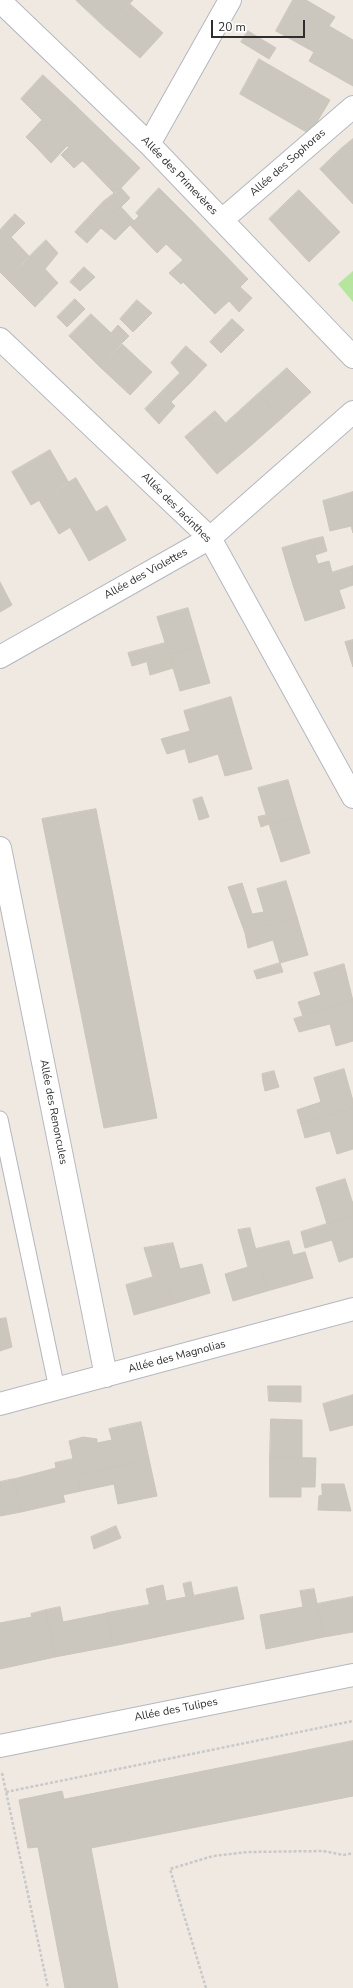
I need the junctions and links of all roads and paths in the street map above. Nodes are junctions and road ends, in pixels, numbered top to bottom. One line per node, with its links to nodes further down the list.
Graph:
1 (230, 0): 4 (street)
2 (0, 2): 4 (street, Allée des Primevères)
3 (353, 107): 5 (street, Allée des Sophoras)
4 (149, 144): 5 (street, Allée des Primevères)
5 (222, 220): 7 (street, Allée des Primevères)
6 (0, 339): 9 (street, Allée des Jacinthes)
7 (353, 357)
8 (353, 412): 9 (street, Allée des Violettes)
9 (210, 538): 10 (street, Allée des Violettes); 11 (street, Allée des Jacinthes)
10 (0, 657)
11 (353, 797)
12 (0, 848): 15 (street, Allée des Renoncules)
13 (0, 1119): 16 (lane)
14 (353, 1309): 15 (street, Allée des Magnolias)
15 (106, 1376): 16 (street, Allée des Magnolias)
16 (57, 1389): 17 (street, Allée des Magnolias)
17 (0, 1404)
18 (353, 1675): 20 (street, Allée des Tulipes)
19 (353, 1721): 22 (path)
20 (0, 1746)
21 (2, 1771): 22 (path)
22 (6, 1792): 24 (path)
23 (353, 1853): 25 (path)
24 (48, 1988)
25 (206, 1988)

